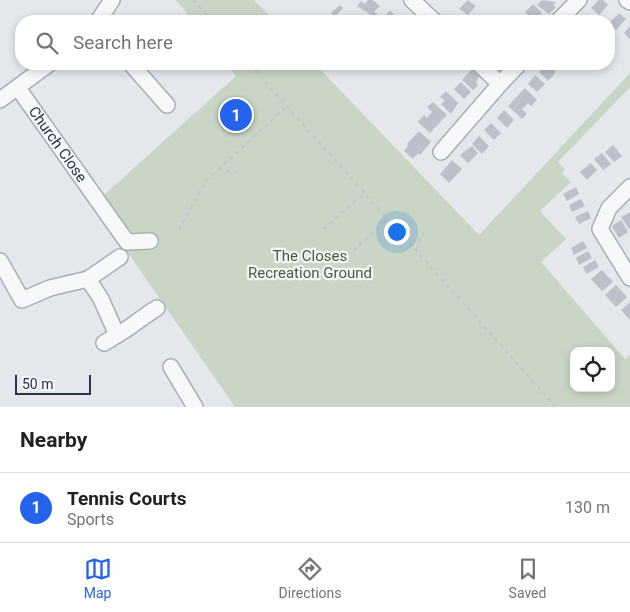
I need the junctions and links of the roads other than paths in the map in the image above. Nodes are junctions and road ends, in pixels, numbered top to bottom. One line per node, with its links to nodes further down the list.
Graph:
1 (112, 0): 4 (street)
2 (412, 0): 5 (street)
3 (579, 0): 6 (street)
4 (102, 15)
5 (428, 15)
6 (564, 15)
7 (41, 70): 12 (street)
8 (136, 70): 14 (street)
9 (485, 70): 11 (street)
10 (513, 70): 11 (street)
11 (500, 84): 15 (street)
12 (18, 88): 13 (street); 17 (street, Church Close)
13 (0, 100)
14 (167, 105)
15 (441, 152)
16 (630, 187): 20 (street)
17 (150, 241)
18 (120, 257): 21 (street)
19 (0, 261): 21 (street)
20 (630, 278)
21 (88, 279): 23 (street)
22 (156, 308): 23 (street)
23 (117, 335): 24 (street)
24 (104, 343)
25 (171, 367): 26 (street)
26 (195, 407)

